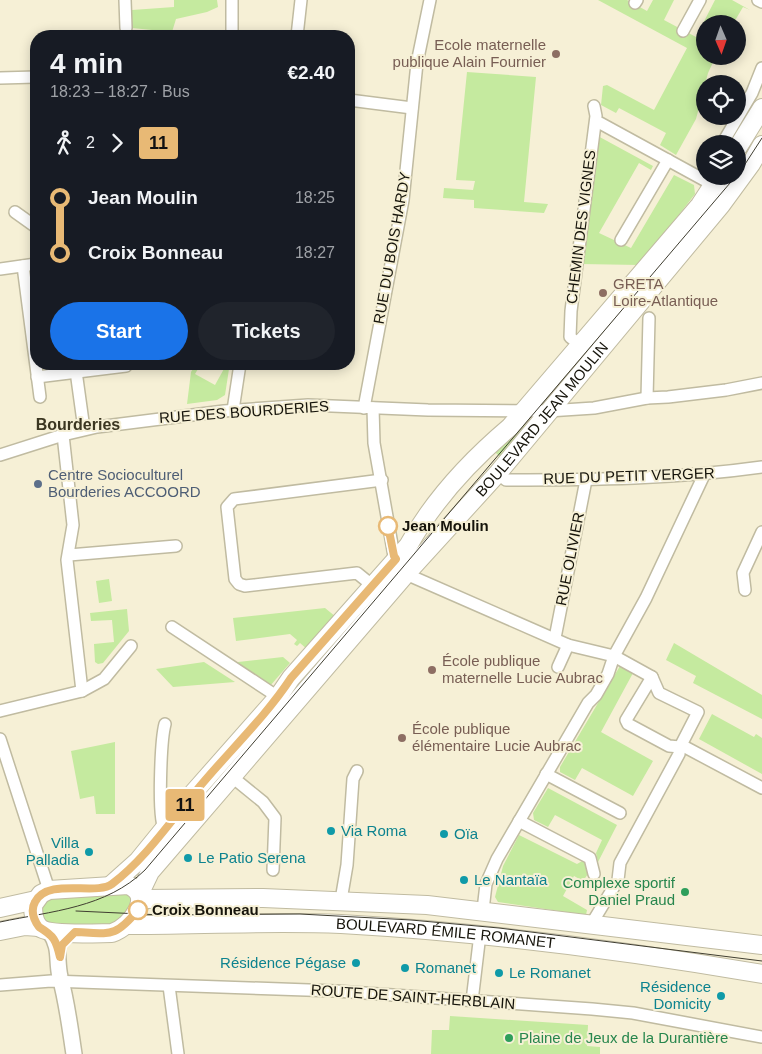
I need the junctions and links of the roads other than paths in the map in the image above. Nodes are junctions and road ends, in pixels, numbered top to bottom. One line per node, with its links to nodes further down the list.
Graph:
1 (125, 0): 8 (street)
2 (232, 0): 9 (street)
3 (301, 0): 10 (street)
4 (430, 0): 17 (street, RUE DU BOIS HARDY)
5 (700, 0): 11 (street)
6 (758, 0): 7 (street)
7 (762, 2)
8 (126, 28)
9 (232, 30)
10 (298, 30)
11 (683, 31)
12 (762, 68): 20 (street)
13 (30, 77): 14 (street)
14 (0, 78)
15 (355, 101): 17 (street)
16 (594, 106): 36 (street, CHEMIN DES VIGNES)
17 (412, 108): 45 (street, RUE DU BOIS HARDY)
18 (762, 108): 21 (main road)
19 (600, 123): 23 (street)
20 (727, 135)
21 (745, 135)
22 (762, 146): 27 (main road, BOULEVARD JEAN MOULIN)
23 (668, 160): 24 (street); 30 (street)
24 (696, 172)
25 (707, 185): 36 (main road, BOULEVARD JEAN MOULIN)
26 (720, 185): 27 (street)
27 (731, 192): 47 (main road, BOULEVARD JEAN MOULIN)
28 (14, 212): 29 (street)
29 (30, 223)
30 (621, 240)
31 (30, 265): 32 (street)
32 (23, 266): 33 (street); 35 (street)
33 (0, 269)
34 (650, 318): 44 (street)
35 (30, 322)
36 (579, 344): 48 (main road, BOULEVARD JEAN MOULIN)
37 (36, 370): 41 (street)
38 (67, 370): 41 (street)
39 (75, 370): 49 (street)
40 (239, 370): 46 (street)
41 (37, 377): 43 (street)
42 (762, 383): 44 (street, RUE DES BOURDERIES)
43 (40, 397)
44 (647, 398): 47 (street, RUE DES BOURDERIES)
45 (368, 408): 46 (street, RUE DES BOURDERIES); 48 (street, RUE DES BOURDERIES); 55 (street, RUE DU BOIS HARDY)
46 (234, 410): 49 (street, RUE DES BOURDERIES)
47 (548, 411): 48 (street, RUE DES BOURDERIES); 53 (main road, BOULEVARD JEAN MOULIN)
48 (522, 412): 60 (main road, BOULEVARD JEAN MOULIN)
49 (84, 430): 50 (street, RUE DES BOURDERIES)
50 (63, 435): 51 (street, RUE DES BOURDERIES); 59 (street)
51 (0, 455)
52 (762, 467): 54 (street, RUE DU PETIT VERGER)
53 (498, 473): 56 (street, RUE DU PETIT VERGER); 60 (main road, BOULEVARD JEAN MOULIN)
54 (704, 475): 56 (street, RUE DU PETIT VERGER); 67 (street)
55 (382, 480): 60 (street, RUE DU BOIS HARDY); 61 (street)
56 (586, 480): 64 (street, RUE OLIVIER)
57 (762, 532): 62 (street)
58 (176, 546): 59 (street)
59 (69, 555): 70 (street)
60 (401, 567): 61 (main road, BOULEVARD JEAN MOULIN); 64 (street); 78 (main road, BOULEVARD JEAN MOULIN)
61 (373, 586): 71 (main road, BOULEVARD JEAN MOULIN)
62 (745, 590)
63 (172, 627): 71 (street)
64 (555, 638): 65 (street)
65 (568, 644): 67 (street); 68 (street)
66 (131, 646): 70 (street)
67 (614, 656): 69 (street); 77 (street)
68 (558, 667)
69 (652, 677): 75 (street); 75 (street)
70 (82, 692): 72 (street)
71 (278, 697): 82 (main road, BOULEVARD JEAN MOULIN)
72 (0, 711)
73 (164, 724): 82 (street)
74 (0, 740): 86 (street)
75 (680, 747): 79 (street); 91 (street)
76 (356, 771): 88 (street)
77 (546, 774): 80 (street); 81 (street)
78 (231, 776): 83 (street); 87 (main road, BOULEVARD JEAN MOULIN)
79 (762, 788)
80 (620, 813)
81 (519, 820): 84 (street); 90 (street)
82 (165, 831): 85 (main road, BOULEVARD JEAN MOULIN)
83 (273, 870)
84 (594, 874)
85 (110, 886): 86 (main road); 87 (main road)
86 (42, 895): 89 (main road); 93 (main road)
87 (140, 896): 88 (main road, BOULEVARD ÉMILE ROMANET); 92 (main road, BOULEVARD JEAN MOULIN)
88 (342, 900): 90 (main road, BOULEVARD ÉMILE ROMANET)
89 (0, 908)
90 (484, 910): 91 (main road, BOULEVARD ÉMILE ROMANET)
91 (592, 923): 97 (main road, BOULEVARD ÉMILE ROMANET)
92 (126, 925): 95 (main road, BOULEVARD ÉMILE ROMANET); 96 (main road, BOULEVARD ÉMILE ROMANET)
93 (44, 930): 94 (main road, BOULEVARD ÉMILE ROMANET); 95 (main road, BOULEVARD ÉMILE ROMANET); 98 (street)
94 (0, 931)
95 (75, 932): 98 (street)
96 (480, 934): 99 (main road, BOULEVARD ÉMILE ROMANET); 103 (street)
97 (762, 945)
98 (60, 957): 100 (street)
99 (762, 974)
100 (62, 982): 101 (street, ROUTE DE SAINT-HERBLAIN); 102 (street, ROUTE DE SAINT-HERBLAIN); 105 (street)
101 (0, 985)
102 (169, 986): 103 (street, ROUTE DE SAINT-HERBLAIN); 106 (street)
103 (472, 1001): 104 (street, ROUTE DE SAINT-HERBLAIN)
104 (762, 1037)
105 (74, 1054)
106 (178, 1054)

